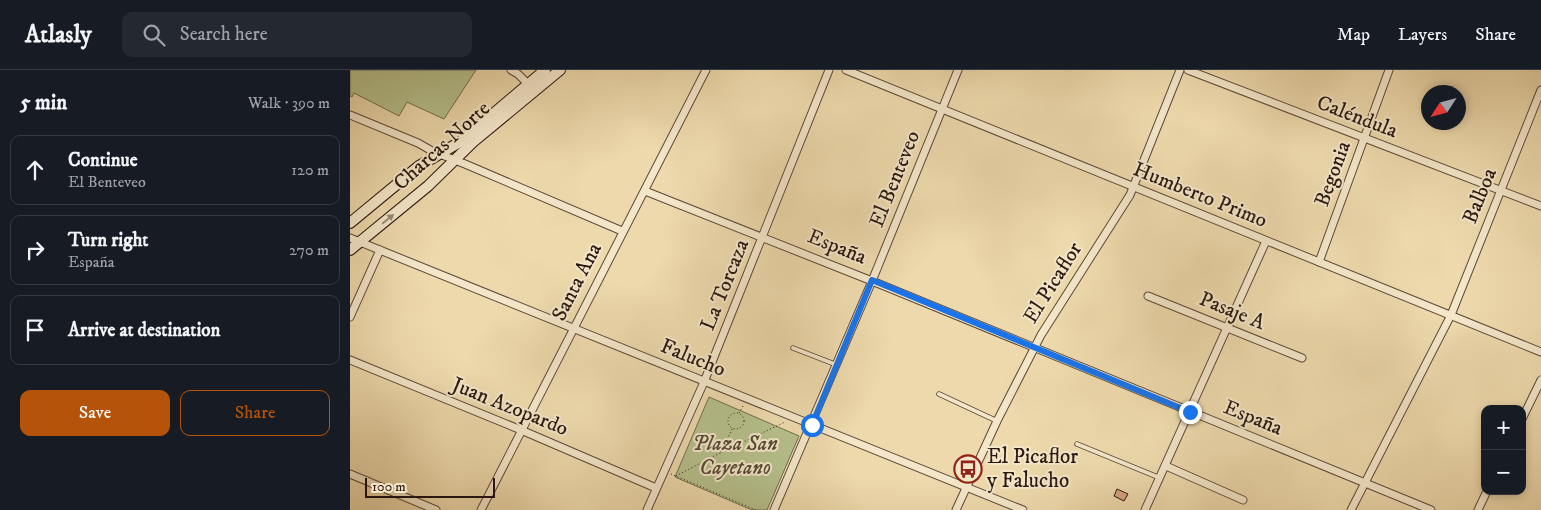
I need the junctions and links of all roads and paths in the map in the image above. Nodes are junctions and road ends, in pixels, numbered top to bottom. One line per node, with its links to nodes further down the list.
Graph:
1 (511, 70): 11 (street)
2 (545, 70): 11 (street, Charcas Norte)
3 (560, 70): 11 (street, Charcas Norte)
4 (706, 70): 19 (street, Santa Ana)
5 (830, 70): 24 (street, La Torcaza)
6 (846, 70): 13 (street, Humberto Primo)
7 (958, 70): 13 (street, El Benteveo)
8 (1180, 70): 18 (street, El Picaflor)
9 (1188, 70): 15 (street, Caléndula)
10 (1389, 70): 15 (street, Begonia)
11 (531, 87): 16 (street, Charcas Norte); 17 (street, Charcas Norte)
12 (1541, 90): 20 (street, Balboa)
13 (942, 109): 18 (street, Humberto Primo); 30 (street, El Benteveo)
14 (350, 115): 16 (street)
15 (1364, 138): 20 (street, Caléndula); 29 (street, Begonia)
16 (440, 154): 17 (street); 22 (street, Charcas Norte)
17 (455, 160): 23 (street); 25 (street, Charcas Norte, one-way to 17)
18 (1134, 186): 26 (street, Humberto Primo); 37 (street, El Picaflor)
19 (645, 191): 23 (street, Santa Ana); 24 (street, España)
20 (1501, 191): 21 (street, Caléndula); 32 (street, Balboa)
21 (1541, 206)
22 (350, 223)
23 (622, 231): 34 (street, Santa Ana)
24 (764, 237): 30 (street, España); 43 (street, La Torcaza)
25 (354, 240): 27 (street, Charcas Norte); 28 (street, Falucho)
26 (1266, 241): 29 (street, Humberto Primo); 35 (street)
27 (350, 250)
28 (380, 250): 33 (street); 34 (street, Falucho)
29 (1319, 262): 32 (street, Humberto Primo)
30 (872, 280): 37 (street, España); 41 (street, El Benteveo)
31 (1148, 296): 35 (street, Pasaje A)
32 (1451, 315): 38 (street, Humberto Primo); 61 (street, Balboa)
33 (350, 317)
34 (573, 328): 43 (street, Falucho); 53 (street, Santa Ana)
35 (1228, 328): 39 (street, Pasaje A); 47 (street)
36 (792, 348): 41 (lane)
37 (1034, 348): 47 (street, España); 50 (street, El Picaflor)
38 (1541, 352)
39 (1302, 358)
40 (350, 360): 53 (street, Juan Azopardo)
41 (837, 365): 51 (street, El Benteveo)
42 (1541, 380): 46 (street)
43 (704, 382): 45 (street, Falucho); 57 (street, La Torcaza)
44 (939, 394): 50 (lane)
45 (746, 399): 48 (path); 49 (street, Falucho)
46 (1526, 411)
47 (1190, 412): 56 (street); 61 (street, España)
48 (739, 414): 52 (path); 52 (path)
49 (793, 418): 51 (street, Falucho); 55 (path)
50 (997, 421): 63 (street, El Picaflor)
51 (812, 425): 63 (street, Falucho); 70 (street, El Benteveo)
52 (732, 428): 55 (path)
53 (522, 430): 62 (street, Juan Azopardo); 67 (street, Santa Ana)
54 (1077, 444): 60 (lane)
55 (721, 452): 59 (path)
56 (1166, 466): 60 (street); 65 (street)
57 (664, 471): 59 (path); 62 (street, La Torcaza)
58 (350, 474): 66 (street)
59 (676, 476): 69 (path)
60 (1160, 478): 73 (street)
61 (1365, 483): 74 (street, Balboa); 75 (street, España)
62 (656, 488): 68 (street, La Torcaza)
63 (966, 488): 71 (street, El Picaflor); 72 (street, Falucho)
64 (1485, 495): 76 (street)
65 (1242, 500)
66 (436, 510)
67 (481, 510)
68 (647, 510)
69 (756, 510)
70 (774, 510)
71 (956, 510)
72 (1023, 510)
73 (1145, 510)
74 (1351, 510)
75 (1431, 510)
76 (1478, 510)

